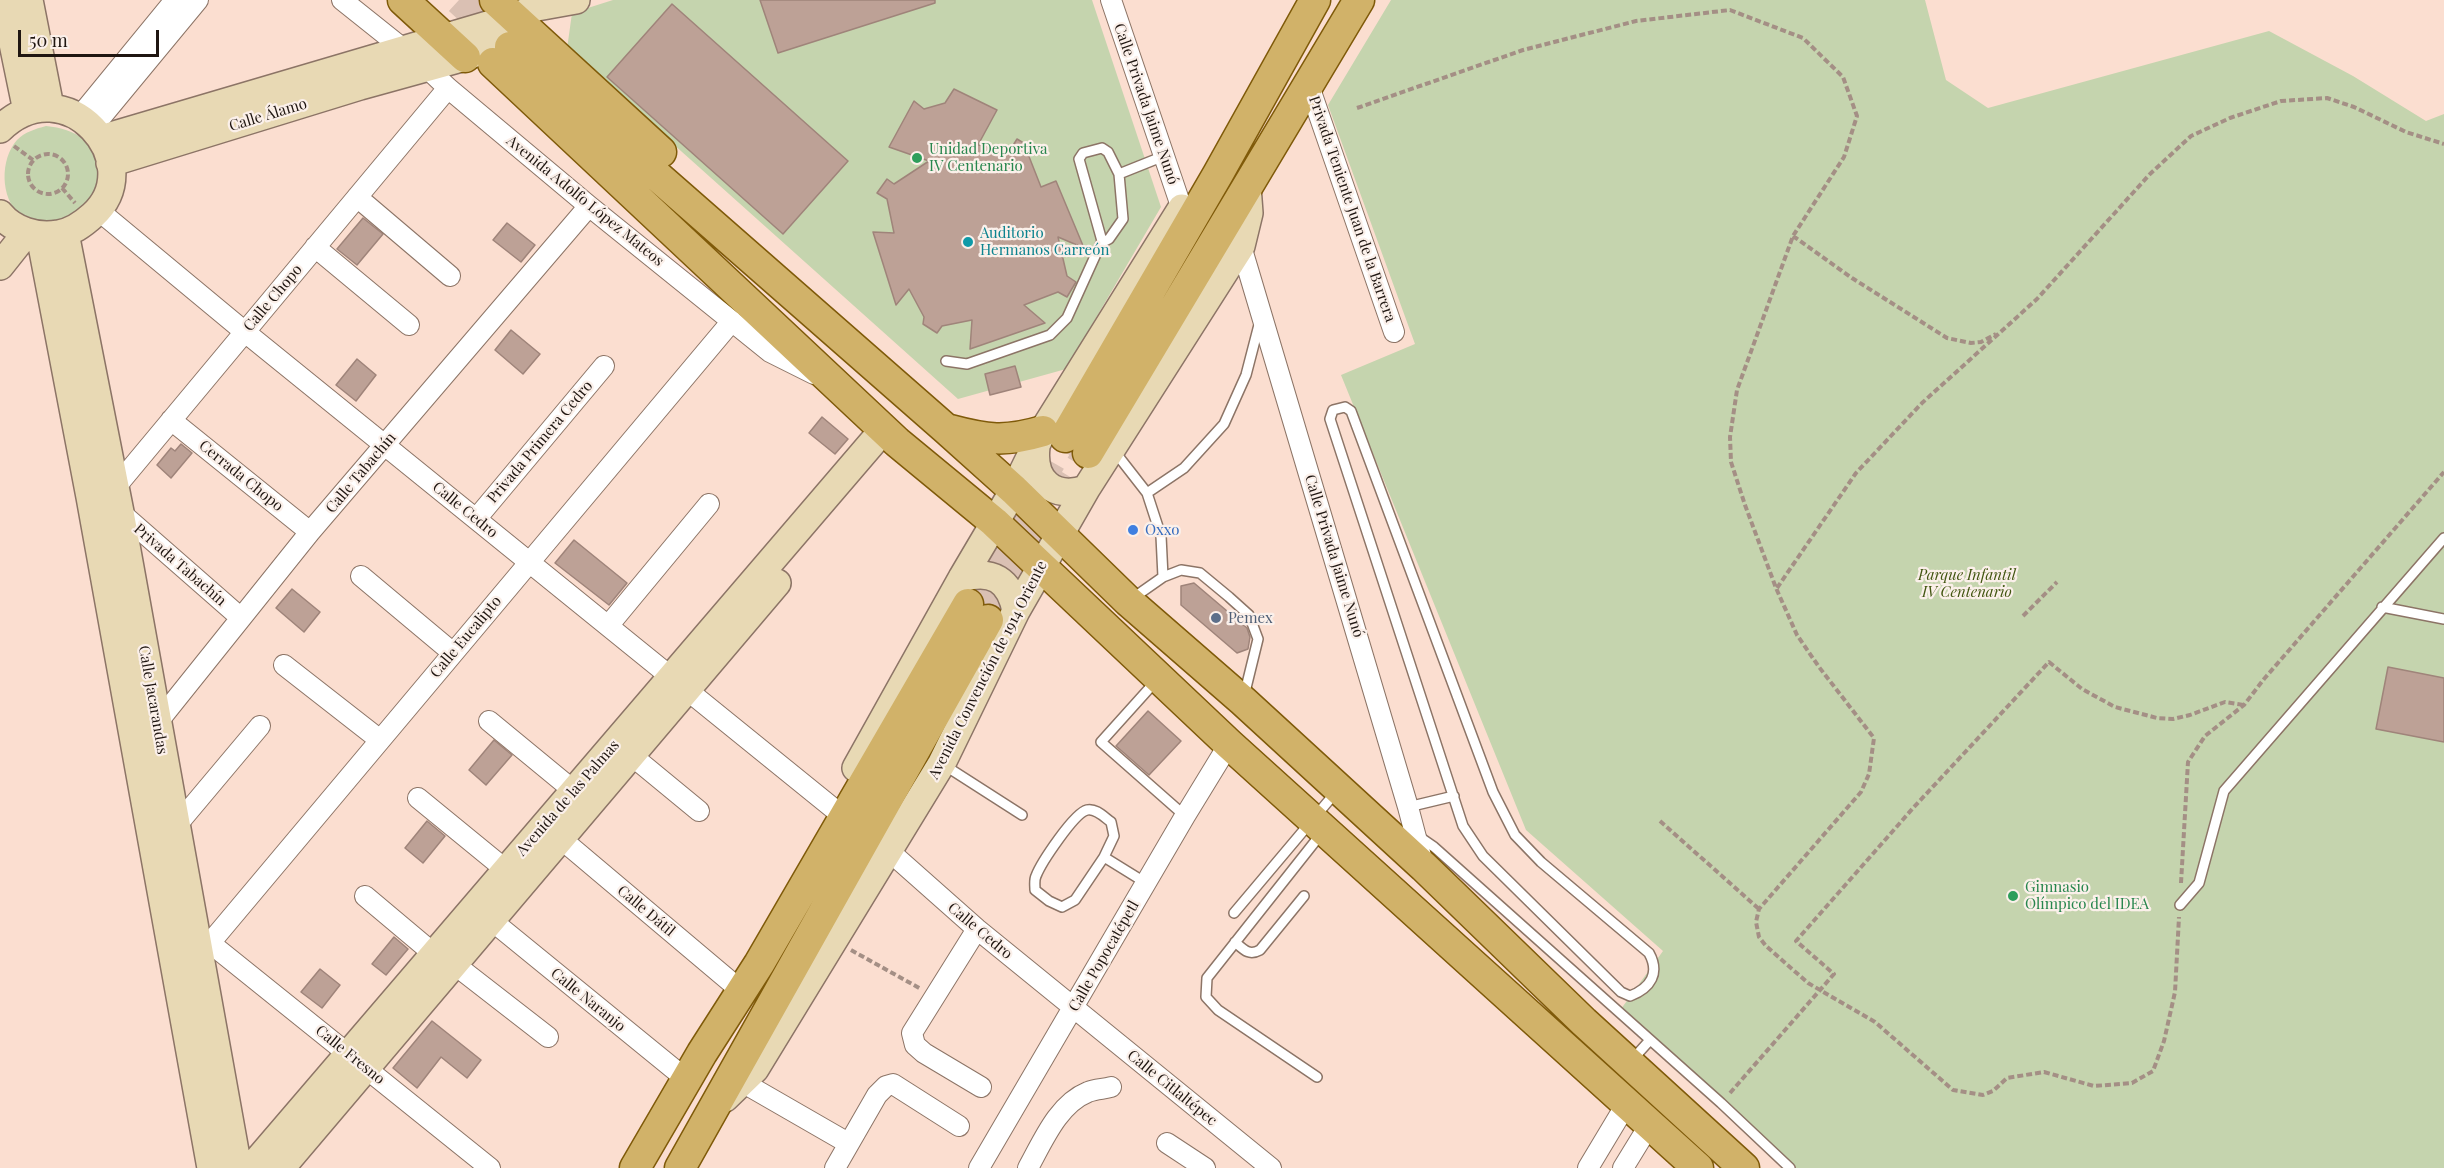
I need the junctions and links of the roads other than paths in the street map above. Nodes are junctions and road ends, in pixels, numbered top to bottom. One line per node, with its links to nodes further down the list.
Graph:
1 (4, 0): 14 (street)
2 (29, 0): 18 (street)
3 (175, 0): 20 (street)
4 (198, 0): 20 (street)
5 (342, 0): 13 (street, Avenida Adolfo López Mateos)
6 (403, 0): 11 (main road)
7 (1111, 0): 21 (street, Calle Privada Jaime Nunó)
8 (1359, 0): 16 (main road, Avenida Convención de 1914 Oriente)
9 (573, 1): 12 (street)
10 (1304, 7): 23 (main road, Avenida Convención de 1914 Oriente)
11 (434, 17): 12 (main road); 12 (street, Calle Álamo); 13 (street, Calle Álamo)
12 (513, 27): 15 (street, Calle Álamo); 43 (main road); 45 (main road)
13 (403, 49): 15 (street, Avenida Adolfo López Mateos); 20 (street, Calle Álamo)
14 (9, 63): 18 (street)
15 (426, 67): 17 (street, Avenida Adolfo López Mateos); 20 (street, Calle Álamo)
16 (1309, 86): 24 (main road, Avenida Convención de 1914 Oriente); 40 (street, Privada Teniente Juan de la Barrera)
17 (448, 88): 25 (street, Calle Chopo); 26 (street, Avenida Adolfo López Mateos)
18 (39, 109): 19 (street); 20 (street)
19 (4, 135)
20 (96, 137): 28 (street)
21 (1164, 156): 22 (lane); 27 (street, Calle Privada Jaime Nunó)
22 (1119, 174): 31 (lane); 31 (lane)
23 (1218, 174): 27 (street, Avenida Convención de 1914 Oriente); 47 (main road, Avenida Convención de 1914 Oriente)
24 (1247, 186): 32 (street, Avenida Convención de 1914 Oriente); 47 (main road, Avenida Convención de 1914 Oriente)
25 (357, 197): 33 (street, Calle Chopo); 35 (street)
26 (589, 206): 37 (street, Avenida Adolfo López Mateos); 48 (street, Calle Tabachín)
27 (1182, 209): 47 (street, Avenida Convención de 1914 Oriente)
28 (98, 210): 30 (street); 39 (street, Calle Cedro)
29 (1, 217): 30 (street)
30 (44, 233): 34 (street); 52 (street, Calle Jacarandas)
31 (1102, 241): 41 (lane)
32 (1241, 246): 36 (street, Calle Privada Jaime Nunó); 47 (street, Avenida Convención de 1914 Oriente)
33 (315, 247): 38 (street); 39 (street, Calle Chopo)
34 (0, 266)
35 (450, 276)
36 (1261, 313): 51 (lane); 87 (street, Calle Privada Jaime Nunó)
37 (732, 321): 43 (street, Avenida Adolfo López Mateos); 59 (street, Calle Eucalipto)
38 (409, 325)
39 (245, 332): 44 (street, Calle Chopo); 48 (street, Calle Cedro)
40 (1394, 332)
41 (946, 361)
42 (604, 366): 54 (street, Privada Primera Cedro)
43 (838, 387): 46 (main road)
44 (171, 420): 52 (street, Calle Chopo); 56 (street, Cerrada Chopo)
45 (946, 429): 47 (main road); 50 (main road)
46 (890, 435): 55 (main road); 73 (street, Avenida de las Palmas)
47 (1068, 443): 49 (street, Avenida Convención de 1914 Oriente); 49 (street); 50 (street, Avenida Convención de 1914 Oriente); 51 (lane)
48 (385, 445): 54 (street, Calle Cedro); 56 (street, Calle Tabachín)
49 (1086, 489): 57 (street, Avenida Convención de 1914 Oriente)
50 (1014, 490): 55 (street, Avenida Convención de 1914 Oriente); 57 (main road)
51 (1148, 493): 62 (lane)
52 (108, 500): 67 (street, Privada Tabachín); 76 (street, Calle Jacarandas); 78 (street, Calle Jacarandas)
53 (709, 504): 69 (street)
54 (476, 519): 59 (street, Calle Cedro)
55 (994, 522): 60 (main road); 63 (street, Avenida Convención de 1914 Oriente)
56 (310, 532): 67 (street, Calle Tabachín)
57 (1059, 536): 60 (street, Avenida Convención de 1914 Oriente); 64 (main road)
58 (2444, 538): 65 (lane)
59 (529, 562): 69 (street, Calle Cedro); 70 (street, Calle Eucalipto)
60 (1042, 566): 66 (street, Avenida Convención de 1914 Oriente); 72 (main road)
61 (361, 576): 70 (street)
62 (1163, 577): 64 (lane); 74 (lane)
63 (972, 601): 66 (street); 88 (street, Avenida Convención de 1914 Oriente); 114 (main road, Avenida Convención de 1914 Oriente); 123 (main road, Avenida Convención de 1914 Oriente)
64 (1128, 601): 74 (main road)
65 (2382, 607): 68 (lane); 103 (lane)
66 (1016, 610): 82 (street, Avenida Convención de 1914 Oriente)
67 (241, 618): 76 (street, Calle Tabachín)
68 (2444, 619)
69 (608, 626): 73 (street, Calle Cedro)
70 (453, 653): 79 (street, Calle Eucalipto)
71 (284, 665): 79 (street)
72 (1159, 678): 80 (main road); 91 (lane)
73 (679, 684): 81 (street, Avenida de las Palmas); 84 (street, Avenida de las Palmas); 88 (street, Calle Cedro)
74 (1243, 701): 83 (main road)
75 (489, 721): 84 (street)
76 (157, 723): 78 (street, Calle Tabachín); 93 (street, Calle Jacarandas)
77 (260, 726): 93 (street)
78 (134, 740): 129 (street, Calle Jacarandas)
79 (380, 740): 108 (street, Calle Eucalipto)
80 (1229, 744): 91 (street, Calle Popocatépetl); 92 (main road)
81 (630, 755): 89 (street); 95 (street, Avenida de las Palmas)
82 (942, 763): 90 (lane); 96 (street, Avenida Convención de 1914 Oriente)
83 (1338, 790): 92 (lane); 98 (main road)
84 (574, 791): 99 (street, Avenida de las Palmas)
85 (1454, 796): 85 (lane); 87 (lane)
86 (418, 798): 99 (street)
87 (1408, 807): 94 (street, Calle Privada Jaime Nunó)
88 (834, 809): 110 (street, Avenida Convención de 1914 Oriente)
89 (699, 811)
90 (1022, 815)
91 (1185, 816): 100 (street, Calle Popocatépetl)
92 (1318, 824): 104 (lane); 107 (lane); 122 (main road)
93 (176, 826): 108 (street, Calle Jacarandas)
94 (1416, 834): 98 (street, Calle Privada Jaime Nunó); 113 (lane)
95 (560, 838): 105 (street, Avenida de las Palmas); 110 (street, Calle Dátil)
96 (889, 851): 106 (street, Calle Cedro); 119 (street, Avenida Convención de 1914 Oriente)
97 (1104, 857): 97 (lane); 100 (lane)
98 (1424, 867): 116 (main road)
99 (506, 870): 109 (street, Avenida de las Palmas)
100 (1146, 884): 111 (street, Calle Popocatépetl)
101 (365, 896): 109 (street)
102 (1305, 896): 107 (lane)
103 (2180, 905)
104 (1234, 913)
105 (490, 920): 109 (street, Avenida de las Palmas); 118 (street, Calle Naranjo)
106 (977, 929): 111 (street, Calle Cedro); 120 (street)
107 (1235, 942): 117 (lane)
108 (203, 943): 115 (street, Calle Fresno); 130 (street, Calle Jacarandas)
109 (444, 959): 112 (street); 115 (street, Avenida de las Palmas)
110 (732, 983): 114 (street, Avenida Convención de 1914 Oriente)
111 (1073, 1009): 136 (street, Calle Popocatépetl); 139 (street, Calle Citlaltépec)
112 (548, 1037)
113 (1650, 1040): 116 (lane); 144 (lane)
114 (702, 1053): 118 (main road, Avenida Convención de 1914 Oriente)
115 (358, 1061): 128 (street, Calle Fresno); 131 (street, Avenida de las Palmas); 132 (street, Avenida de las Palmas)
116 (1629, 1063): 143 (main road)
117 (1317, 1077)
118 (686, 1079): 133 (main road, Avenida Convención de 1914 Oriente)
119 (742, 1082): 123 (street, Avenida Convención de 1914 Oriente); 126 (street)
120 (981, 1087)
121 (1111, 1087): 137 (street)
122 (1627, 1103): 124 (main road); 140 (street)
123 (713, 1109): 134 (main road, Avenida Convención de 1914 Oriente)
124 (1650, 1124): 141 (street); 142 (main road)
125 (959, 1126): 126 (street)
126 (848, 1143): 135 (street)
127 (1167, 1143): 138 (street)
128 (482, 1165)
129 (211, 1168)
130 (238, 1168)
131 (251, 1168)
132 (281, 1168)
133 (635, 1168)
134 (680, 1168)
135 (835, 1168)
136 (980, 1168)
137 (1028, 1168)
138 (1205, 1168)
139 (1271, 1168)
140 (1588, 1168)
141 (1623, 1168)
142 (1698, 1168)
143 (1744, 1168)
144 (1790, 1168)

